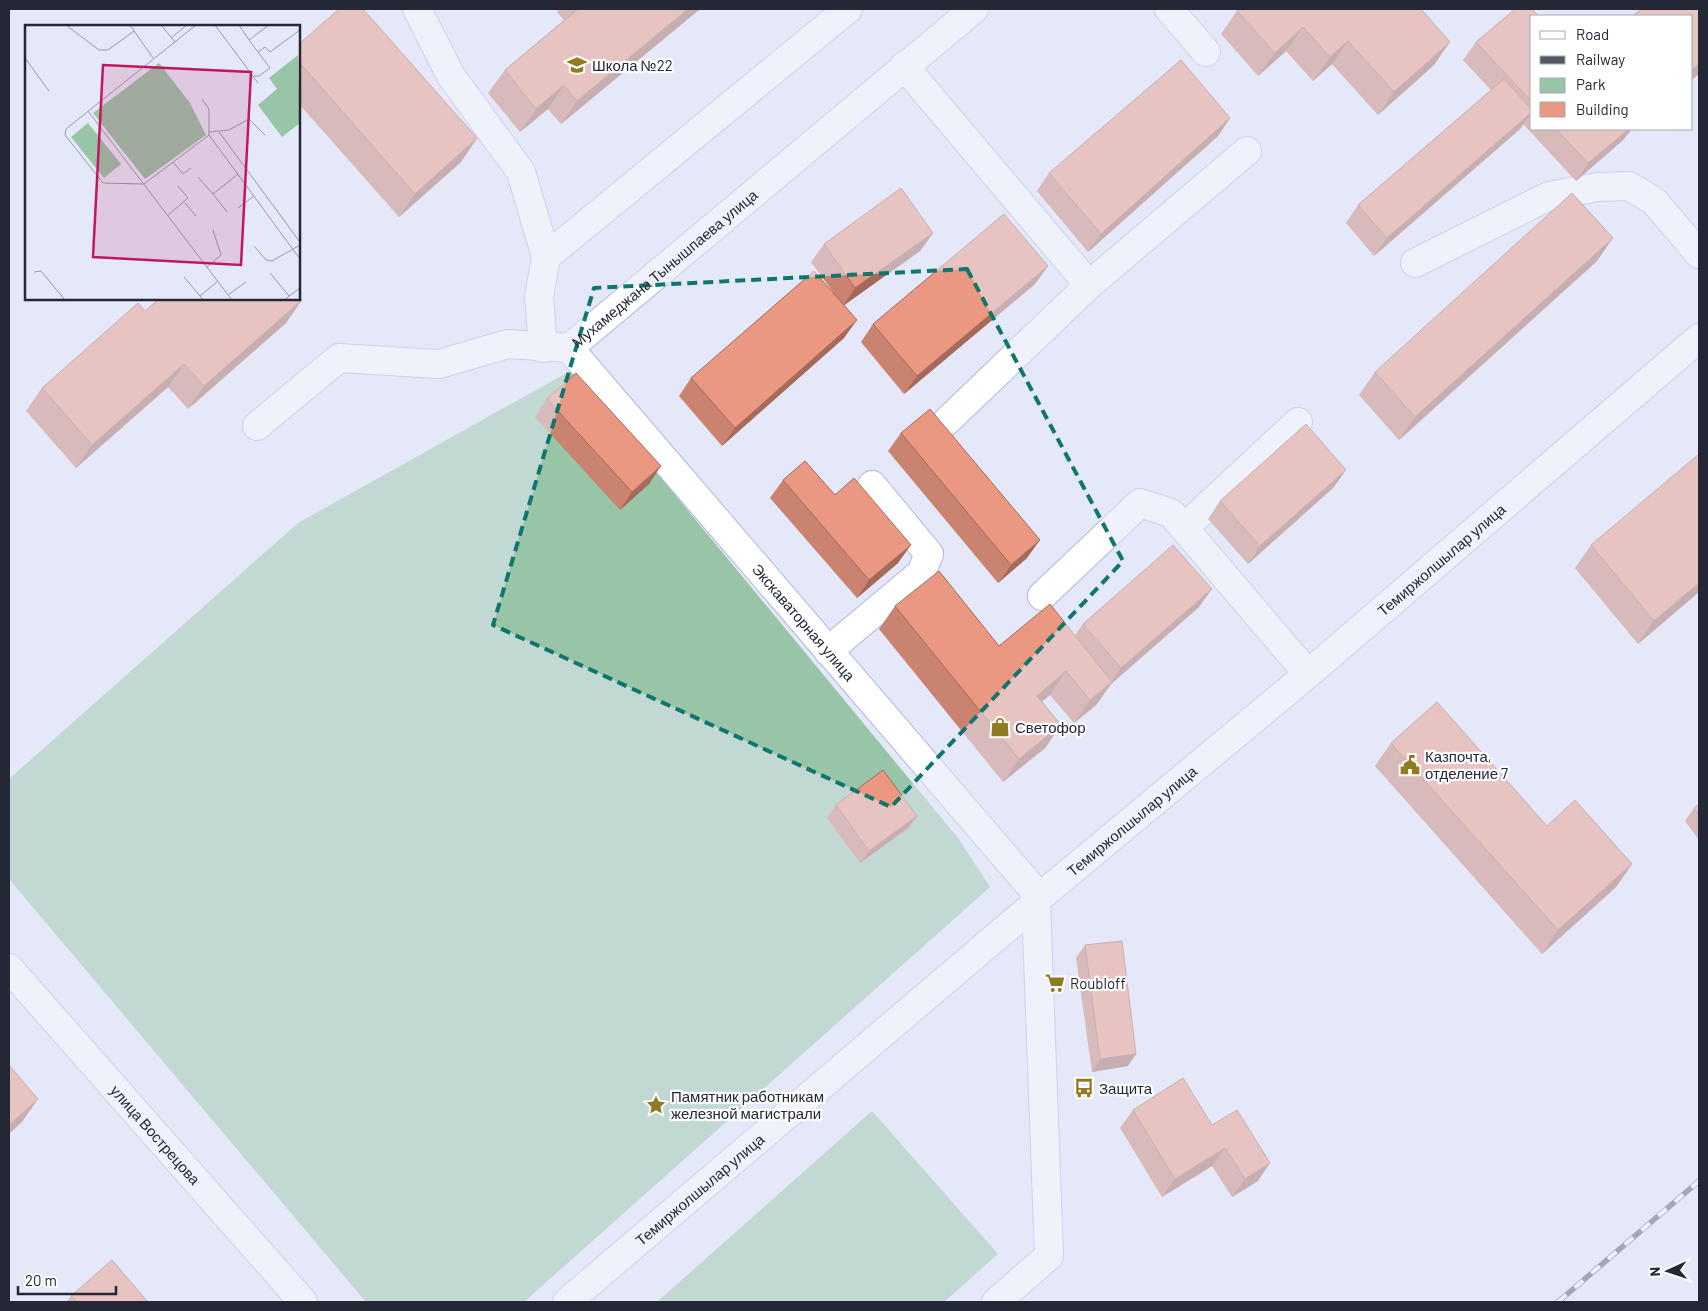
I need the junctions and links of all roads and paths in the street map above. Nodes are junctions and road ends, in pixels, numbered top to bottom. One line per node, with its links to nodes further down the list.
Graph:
1 (417, 9): 9 (street)
2 (848, 9): 9 (street)
3 (974, 9): 6 (street, Мухамеджана Тынышпаева улица)
4 (1169, 9): 5 (street)
5 (1206, 52)
6 (904, 66): 11 (street); 13 (street, Мухамеджана Тынышпаева улица)
7 (1247, 151): 11 (street)
8 (1699, 254): 10 (street)
9 (546, 257): 13 (street)
10 (1415, 263)
11 (1089, 285): 14 (street)
12 (1699, 338): 21 (street, Темиржолшылар улица)
13 (556, 348): 16 (street); 20 (street, Экскаваторная улица)
14 (947, 421)
15 (1298, 422): 18 (street)
16 (257, 426)
17 (872, 486): 20 (street)
18 (1184, 528): 19 (street); 21 (street)
19 (1042, 596)
20 (828, 651): 22 (street, Экскаваторная улица)
21 (1308, 674): 22 (street, Темиржолшылар улица)
22 (1037, 899): 25 (street, Темиржолшылар улица); 26 (street)
23 (9, 968): 24 (street, улица Вострецова)
24 (303, 1302)
25 (567, 1302)
26 (996, 1302)

